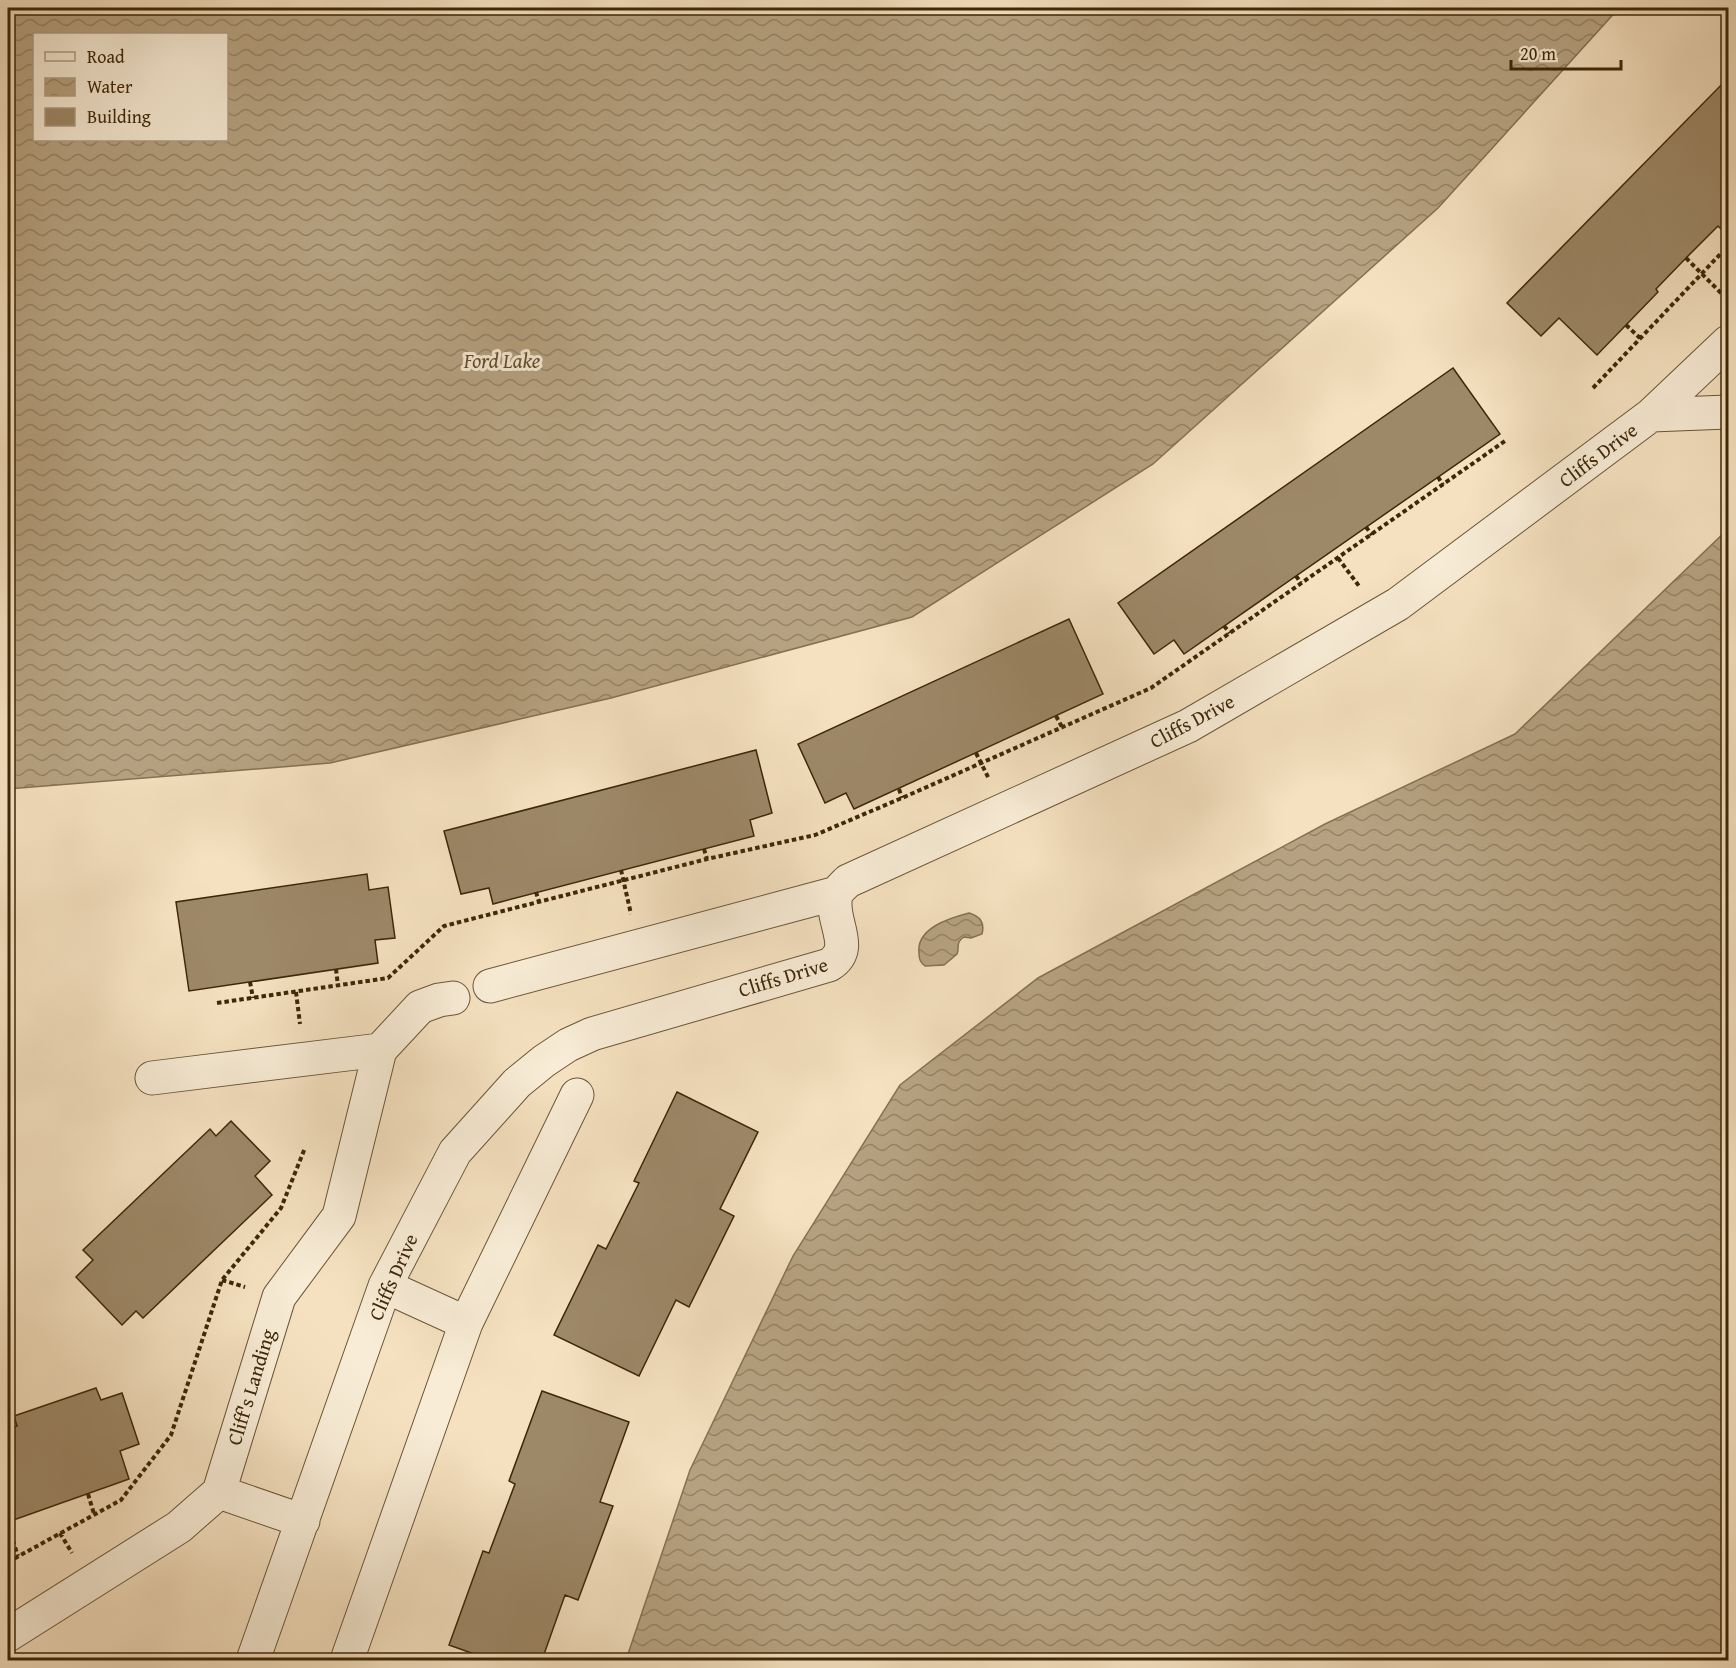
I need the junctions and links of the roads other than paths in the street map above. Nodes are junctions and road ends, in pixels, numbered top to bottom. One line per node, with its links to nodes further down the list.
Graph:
1 (1728, 342): 3 (street, Cliffs Drive)
2 (1728, 412): 3 (street, Cliffs Drive)
3 (1651, 415): 4 (street, Cliffs Drive)
4 (837, 893): 5 (street); 10 (street, Cliffs Drive)
5 (490, 986)
6 (453, 998): 7 (street)
7 (380, 1050): 8 (street); 12 (street, Cliff's Landing)
8 (152, 1078)
9 (577, 1095): 11 (street)
10 (385, 1286): 11 (street); 13 (street, Cliffs Drive)
11 (466, 1323): 16 (street)
12 (219, 1492): 13 (street); 14 (street)
13 (303, 1521): 15 (street, Cliffs Drive)
14 (8, 1635)
15 (253, 1660)
16 (347, 1660)

